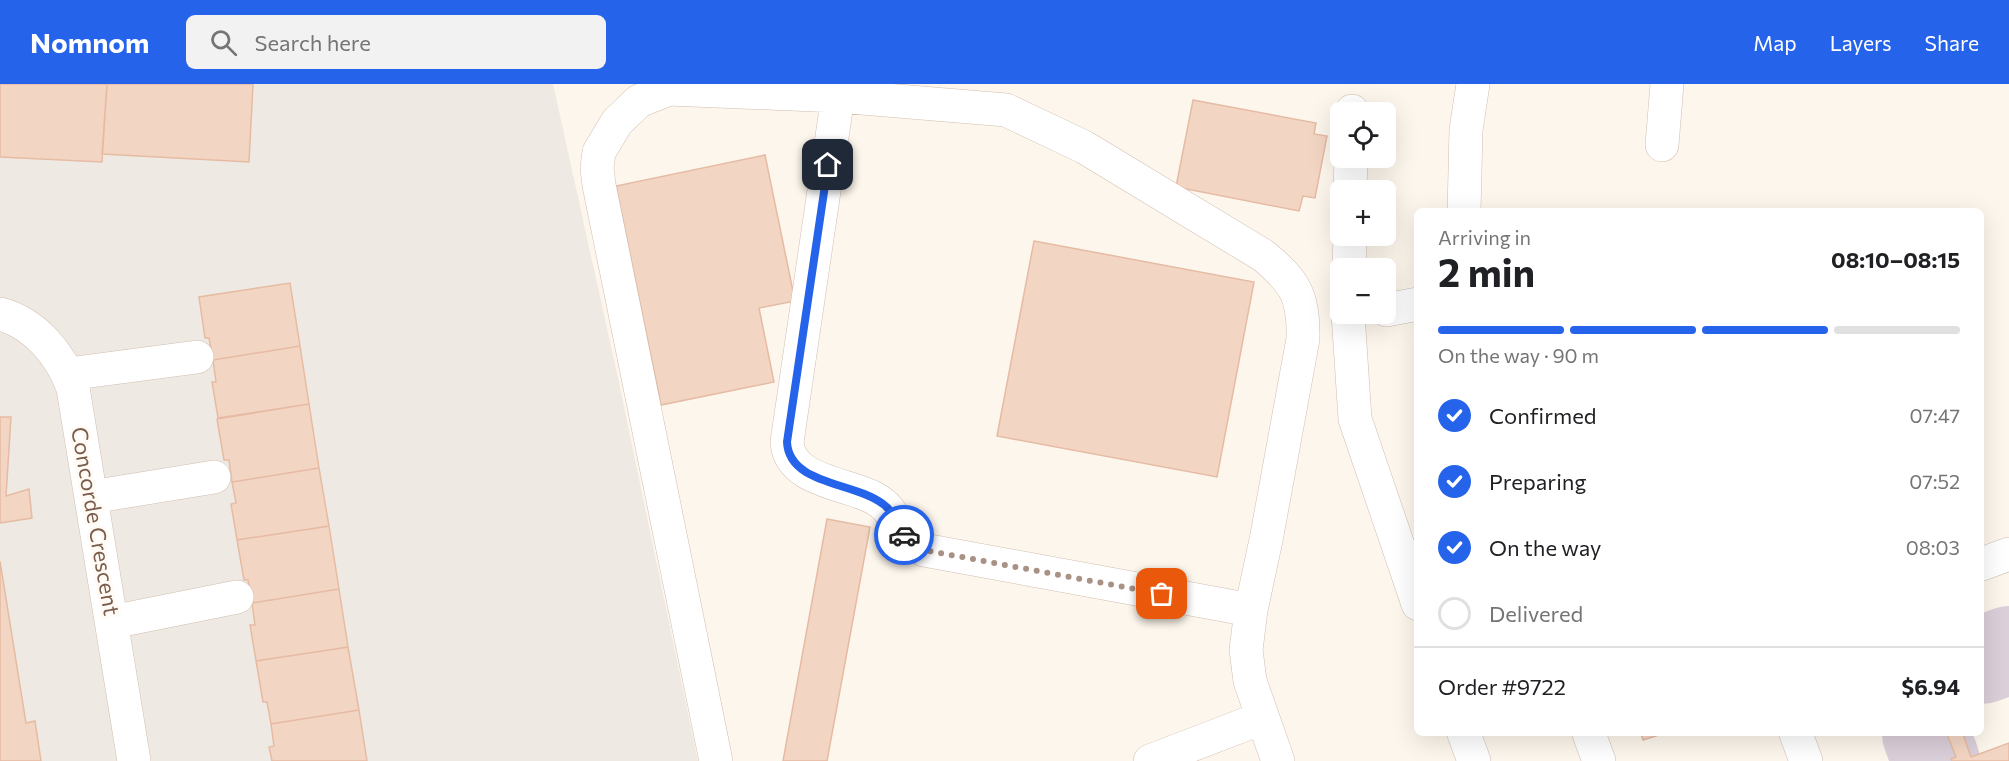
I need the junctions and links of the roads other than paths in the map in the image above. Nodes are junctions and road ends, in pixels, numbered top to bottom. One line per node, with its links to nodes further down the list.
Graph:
1 (1473, 84): 5 (street)
2 (1667, 84): 4 (street)
3 (838, 96): 18 (street); 18 (street); 24 (street)
4 (1662, 145)
5 (1464, 208)
6 (1414, 305): 7 (street)
7 (1396, 308)
8 (0, 315): 11 (street, Concorde Crescent)
9 (1355, 324): 16 (street)
10 (197, 357): 11 (street)
11 (68, 374): 13 (street, Concorde Crescent)
12 (214, 477): 13 (street)
13 (91, 497): 19 (street, Concorde Crescent)
14 (2009, 554): 15 (street)
15 (1984, 563)
16 (1414, 591)
17 (237, 597): 19 (street)
18 (1251, 610): 20 (street)
19 (112, 622): 23 (street, Concorde Crescent)
20 (1262, 718): 25 (street); 26 (street)
21 (1465, 736): 27 (street)
22 (1797, 736): 28 (street)
23 (134, 761)
24 (716, 761)
25 (1150, 761)
26 (1278, 761)
27 (1474, 761)
28 (1806, 761)

